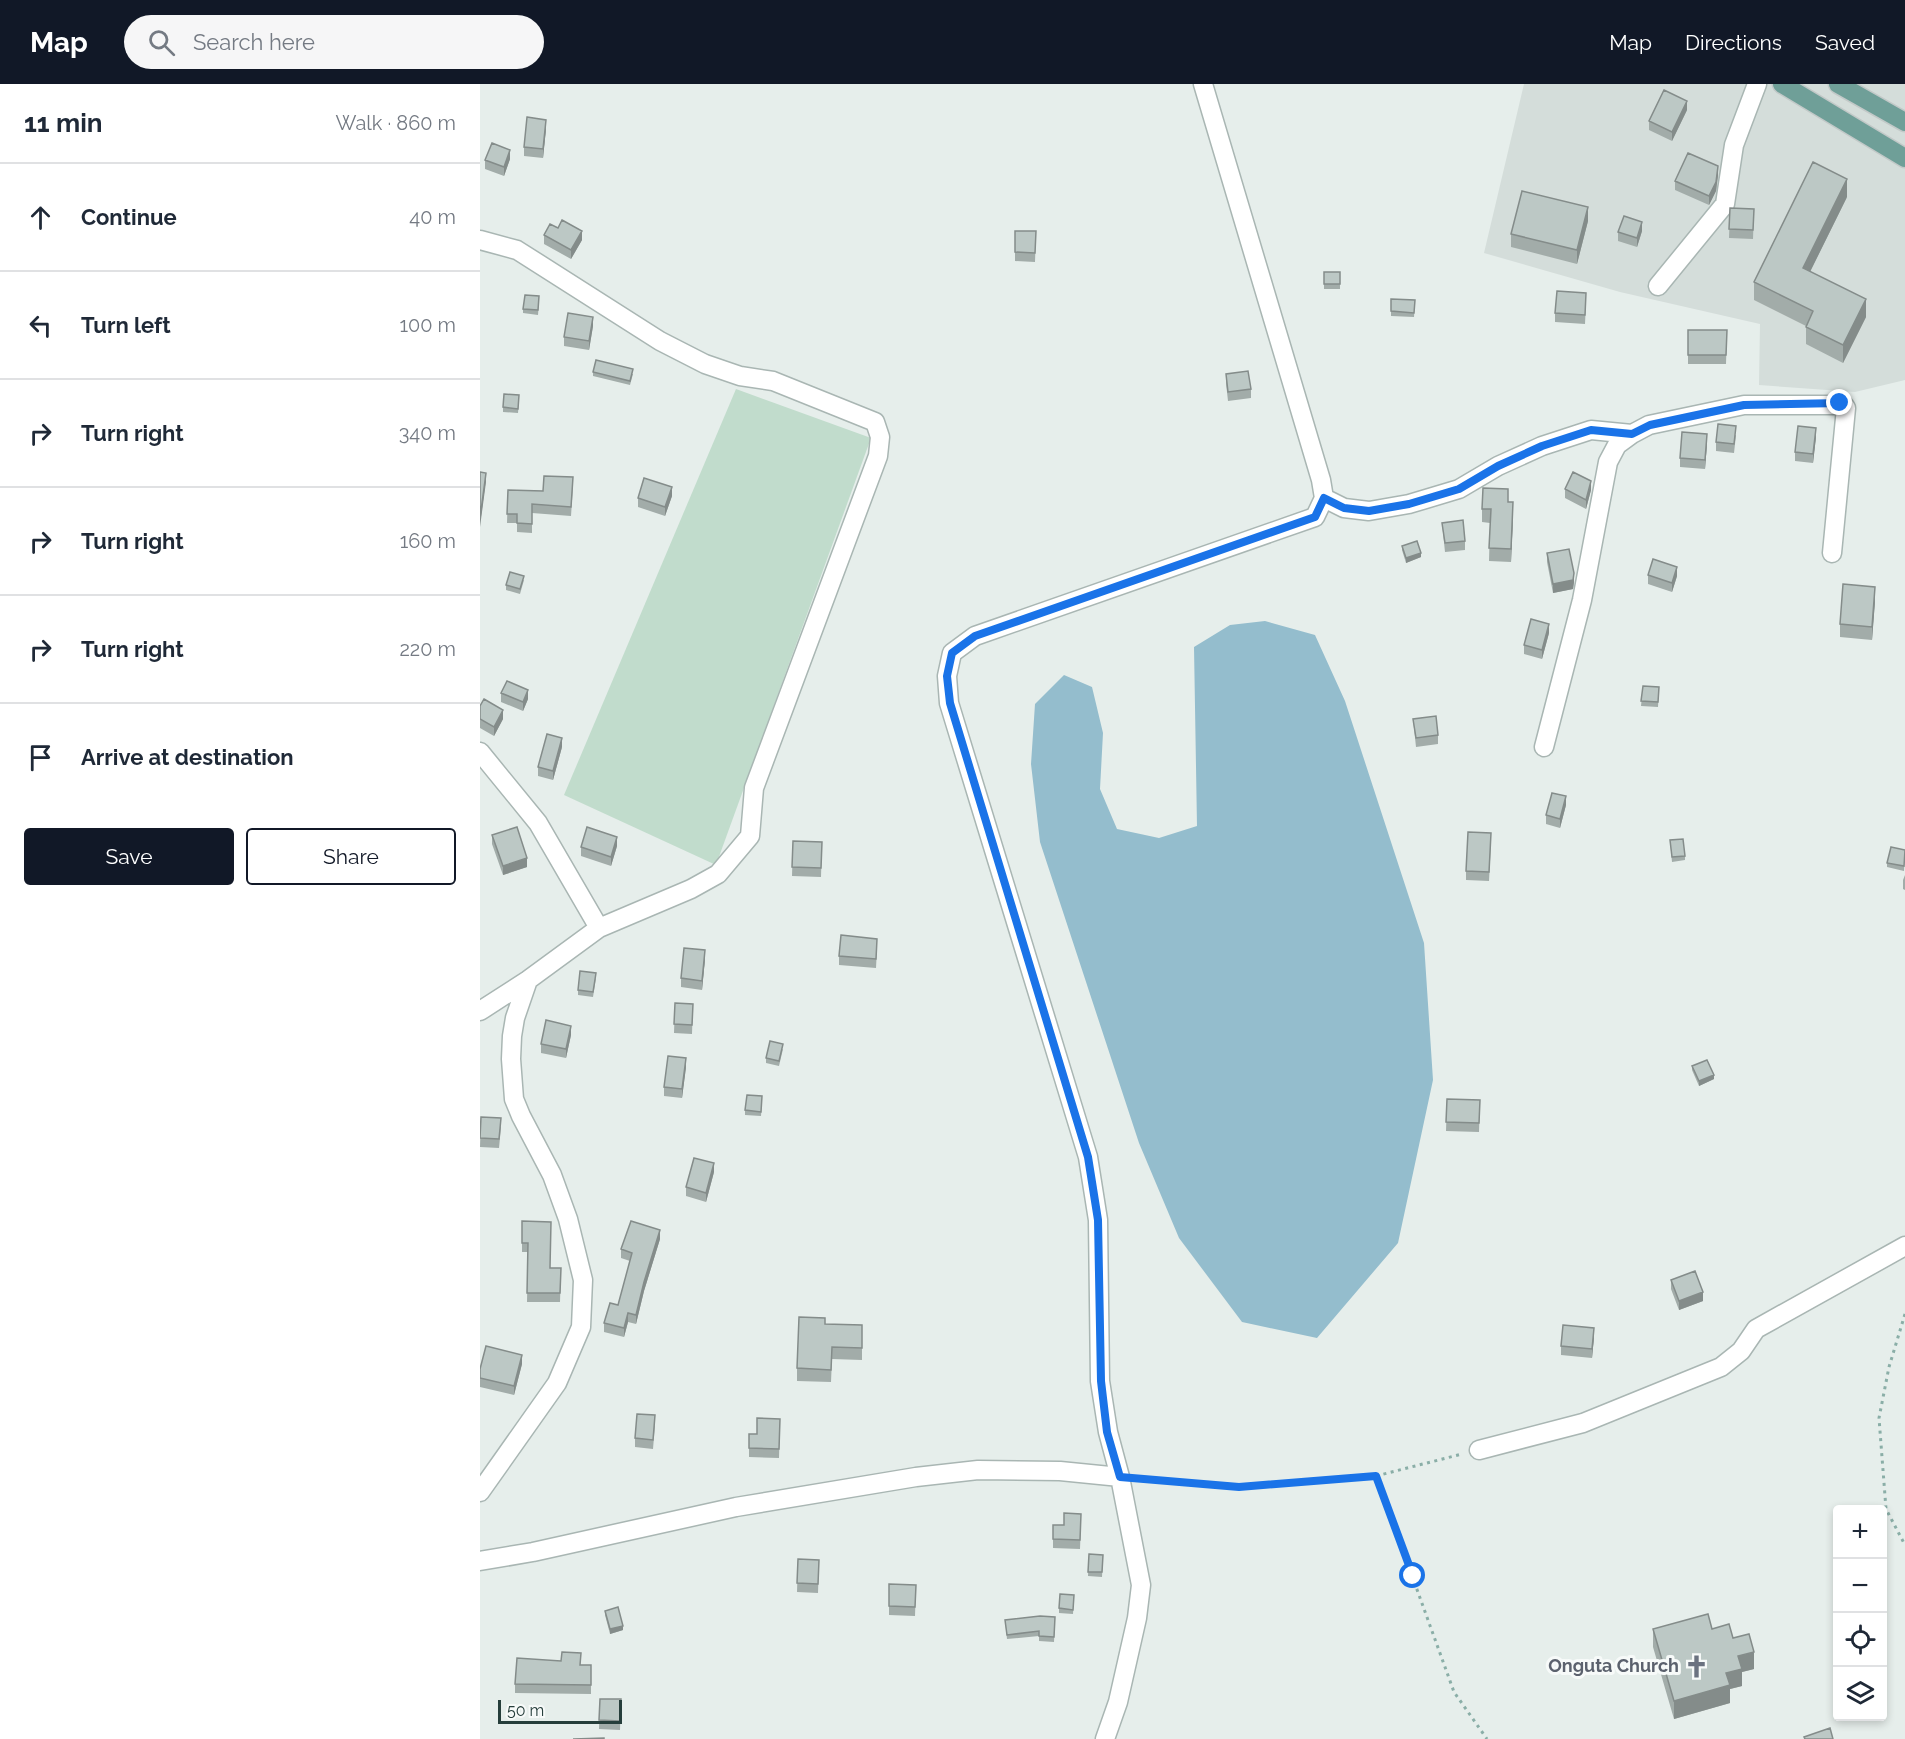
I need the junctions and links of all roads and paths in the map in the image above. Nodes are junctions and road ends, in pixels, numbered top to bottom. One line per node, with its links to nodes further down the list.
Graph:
1 (1203, 84): 10 (street)
2 (1757, 84): 8 (street)
3 (1782, 84): 6 (main road)
4 (1838, 84): 5 (main road)
5 (1905, 122)
6 (1905, 158)
7 (480, 240): 14 (street)
8 (1658, 286)
9 (1632, 434): 10 (street); 11 (street); 12 (street)
10 (1324, 498): 21 (street)
11 (1832, 553)
12 (1544, 747)
13 (480, 752): 14 (street)
14 (599, 928): 15 (street)
15 (528, 980): 16 (street); 22 (street)
16 (480, 1011)
17 (1905, 1246): 19 (street)
18 (1905, 1314): 23 (path)
19 (1479, 1449): 20 (path)
20 (1376, 1476): 21 (path); 26 (path)
21 (1120, 1477): 24 (street); 25 (street)
22 (480, 1492)
23 (1905, 1545)
24 (480, 1561)
25 (1105, 1739)
26 (1487, 1739)

